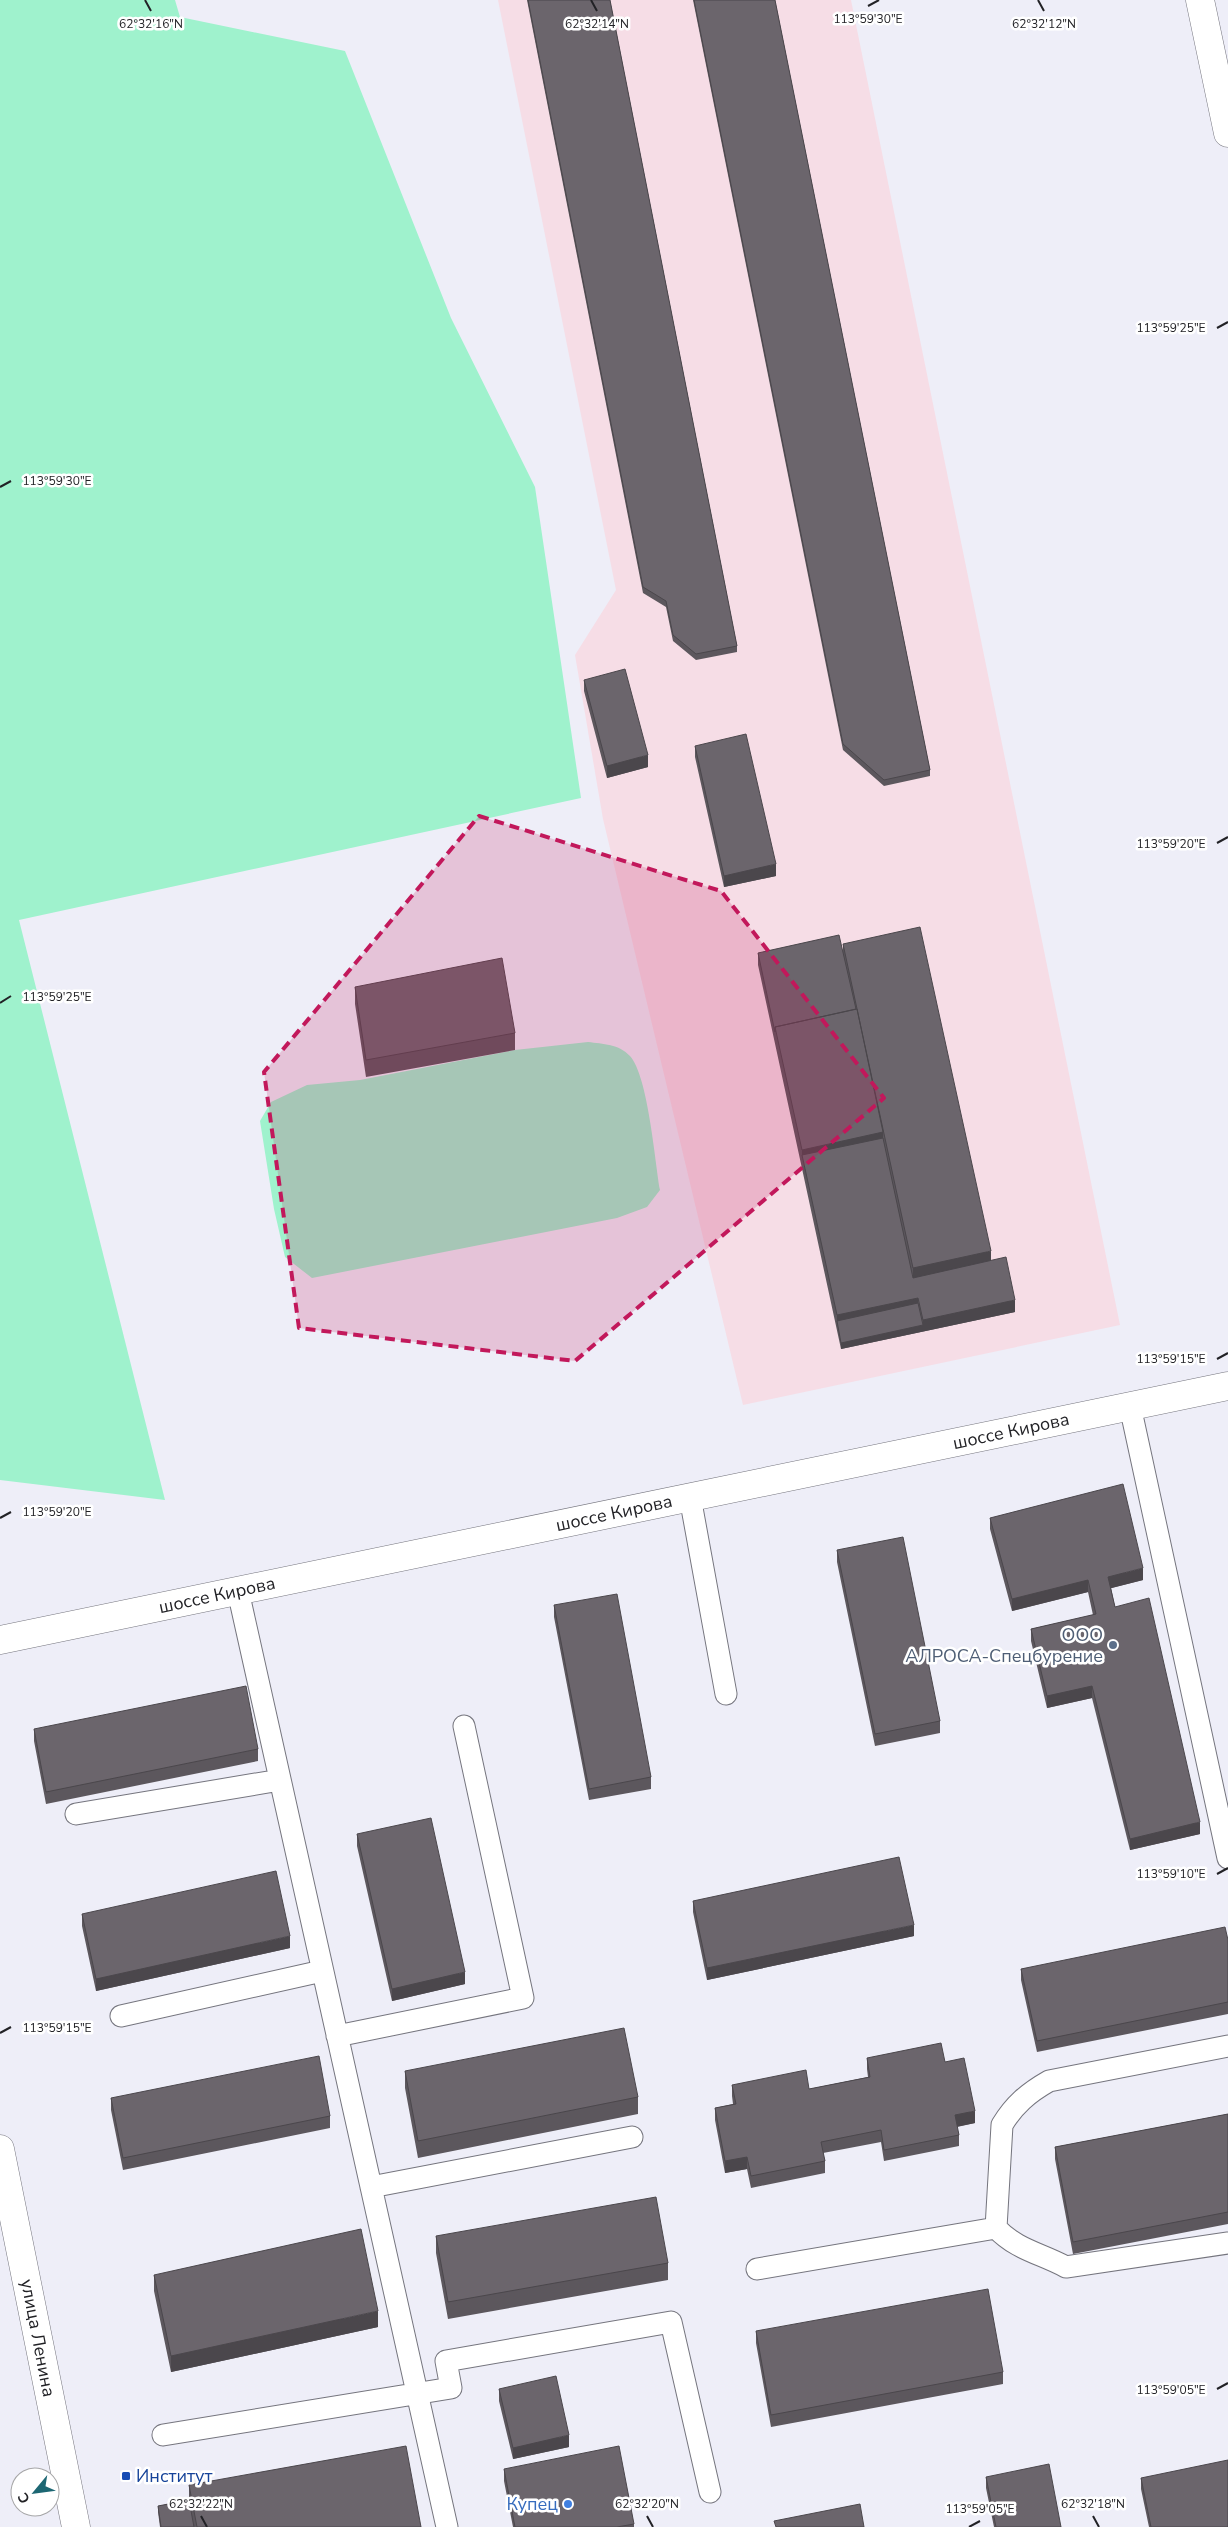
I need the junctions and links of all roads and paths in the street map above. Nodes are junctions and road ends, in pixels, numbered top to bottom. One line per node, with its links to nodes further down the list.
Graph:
1 (1200, 0): 2 (main road)
2 (1228, 133)
3 (1228, 1386): 4 (main road, шоссе Кирова)
4 (1130, 1406): 5 (main road, шоссе Кирова); 12 (lane)
5 (690, 1497): 6 (main road, шоссе Кирова); 8 (lane)
6 (238, 1591): 7 (main road, шоссе Кирова); 10 (lane)
7 (0, 1640)
8 (726, 1694)
9 (464, 1726): 15 (lane)
10 (280, 1780): 11 (lane); 13 (lane)
11 (76, 1814)
12 (1228, 1858)
13 (322, 1971): 14 (lane); 15 (lane)
14 (121, 2016)
15 (337, 2036): 19 (lane)
16 (1228, 2046): 20 (lane)
17 (632, 2137): 19 (lane)
18 (0, 2149): 26 (main road, улица Ленина)
19 (371, 2187): 23 (lane)
20 (996, 2228): 21 (lane); 22 (lane)
21 (1228, 2243)
22 (756, 2269)
23 (417, 2392): 24 (lane); 25 (lane); 27 (lane)
24 (163, 2435)
25 (710, 2492)
26 (76, 2527)
27 (447, 2527)

